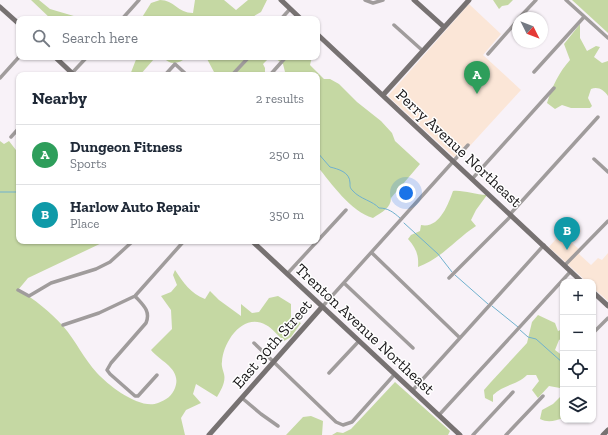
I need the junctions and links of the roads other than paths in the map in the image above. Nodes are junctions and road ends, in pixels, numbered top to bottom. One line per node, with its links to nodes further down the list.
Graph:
1 (139, 0): 12 (street)
2 (281, 0): 10 (main road)
3 (365, 0): 4 (street)
4 (383, 0)
5 (414, 0): 18 (main road)
6 (469, 0): 18 (main road)
7 (536, 0): 11 (street)
8 (566, 0): 15 (street)
9 (0, 7): 16 (main road)
10 (290, 9): 13 (street); 14 (main road)
11 (525, 12)
12 (125, 16)
13 (284, 16)
14 (298, 16)
15 (584, 17): 21 (street); 35 (street)
16 (16, 21)
17 (394, 25): 22 (street)
18 (444, 27): 22 (main road)
19 (512, 27): 23 (street)
20 (320, 37): 38 (main road, Perry Avenue Northeast)
21 (608, 38)
22 (423, 51): 38 (main road)
23 (488, 54)
24 (16, 60): 36 (street)
25 (58, 60): 29 (main road)
26 (84, 60): 30 (street)
27 (246, 60): 33 (street)
28 (283, 60): 34 (street)
29 (70, 72)
30 (74, 72)
31 (167, 72): 32 (street)
32 (184, 72)
33 (235, 72)
34 (273, 72)
35 (534, 72)
36 (0, 78)
37 (554, 88): 46 (street)
38 (383, 95): 44 (main road, Perry Avenue Northeast)
39 (598, 117): 48 (street)
40 (16, 131): 41 (street)
41 (11, 137)
42 (468, 144): 44 (street, East 30th Street)
43 (594, 159): 45 (street)
44 (453, 161): 46 (main road, Perry Avenue Northeast); 56 (street, East 30th Street)
45 (608, 172)
46 (472, 179): 48 (main road, Perry Avenue Northeast)
47 (346, 210): 50 (street)
48 (511, 214): 55 (main road, Perry Avenue Northeast); 60 (street)
49 (608, 221): 57 (street)
50 (320, 238)
51 (129, 244): 63 (street)
52 (181, 244): 65 (street)
53 (255, 244): 59 (main road, Trenton Avenue Northeast)
54 (315, 244): 59 (street)
55 (544, 245): 57 (main road, Perry Avenue Northeast); 71 (street)
56 (372, 253): 62 (street, East 30th Street); 71 (street)
57 (565, 266): 58 (main road, Perry Avenue Northeast)
58 (571, 271): 61 (main road, Perry Avenue Northeast); 83 (street)
59 (287, 274): 67 (main road, Trenton Avenue Northeast)
60 (449, 278)
61 (579, 279)
62 (344, 283): 67 (street, East 30th Street); 74 (street)
63 (18, 290)
64 (596, 295): 66 (main road)
65 (135, 296): 69 (street); 77 (street)
66 (608, 306)
67 (322, 307): 72 (main road, Trenton Avenue Northeast); 75 (main road, East 30th Street)
68 (608, 318): 70 (street)
69 (63, 326)
70 (596, 330)
71 (460, 338): 79 (street)
72 (359, 341): 76 (street); 78 (main road, Trenton Avenue Northeast)
73 (254, 343): 75 (street)
74 (413, 348)
75 (273, 362): 78 (street); 82 (main road, East 30th Street)
76 (329, 373)
77 (157, 375)
78 (394, 375): 79 (main road, Trenton Avenue Northeast)
79 (412, 391): 83 (main road, Trenton Avenue Northeast)
80 (513, 392): 88 (street)
81 (543, 396): 89 (street)
82 (242, 398): 84 (street); 87 (main road, East 30th Street)
83 (439, 416): 86 (main road, Trenton Avenue Northeast)
84 (278, 426)
85 (608, 430): 90 (main road)
86 (456, 434)
87 (209, 435)
88 (473, 435)
89 (506, 435)
90 (603, 435)

